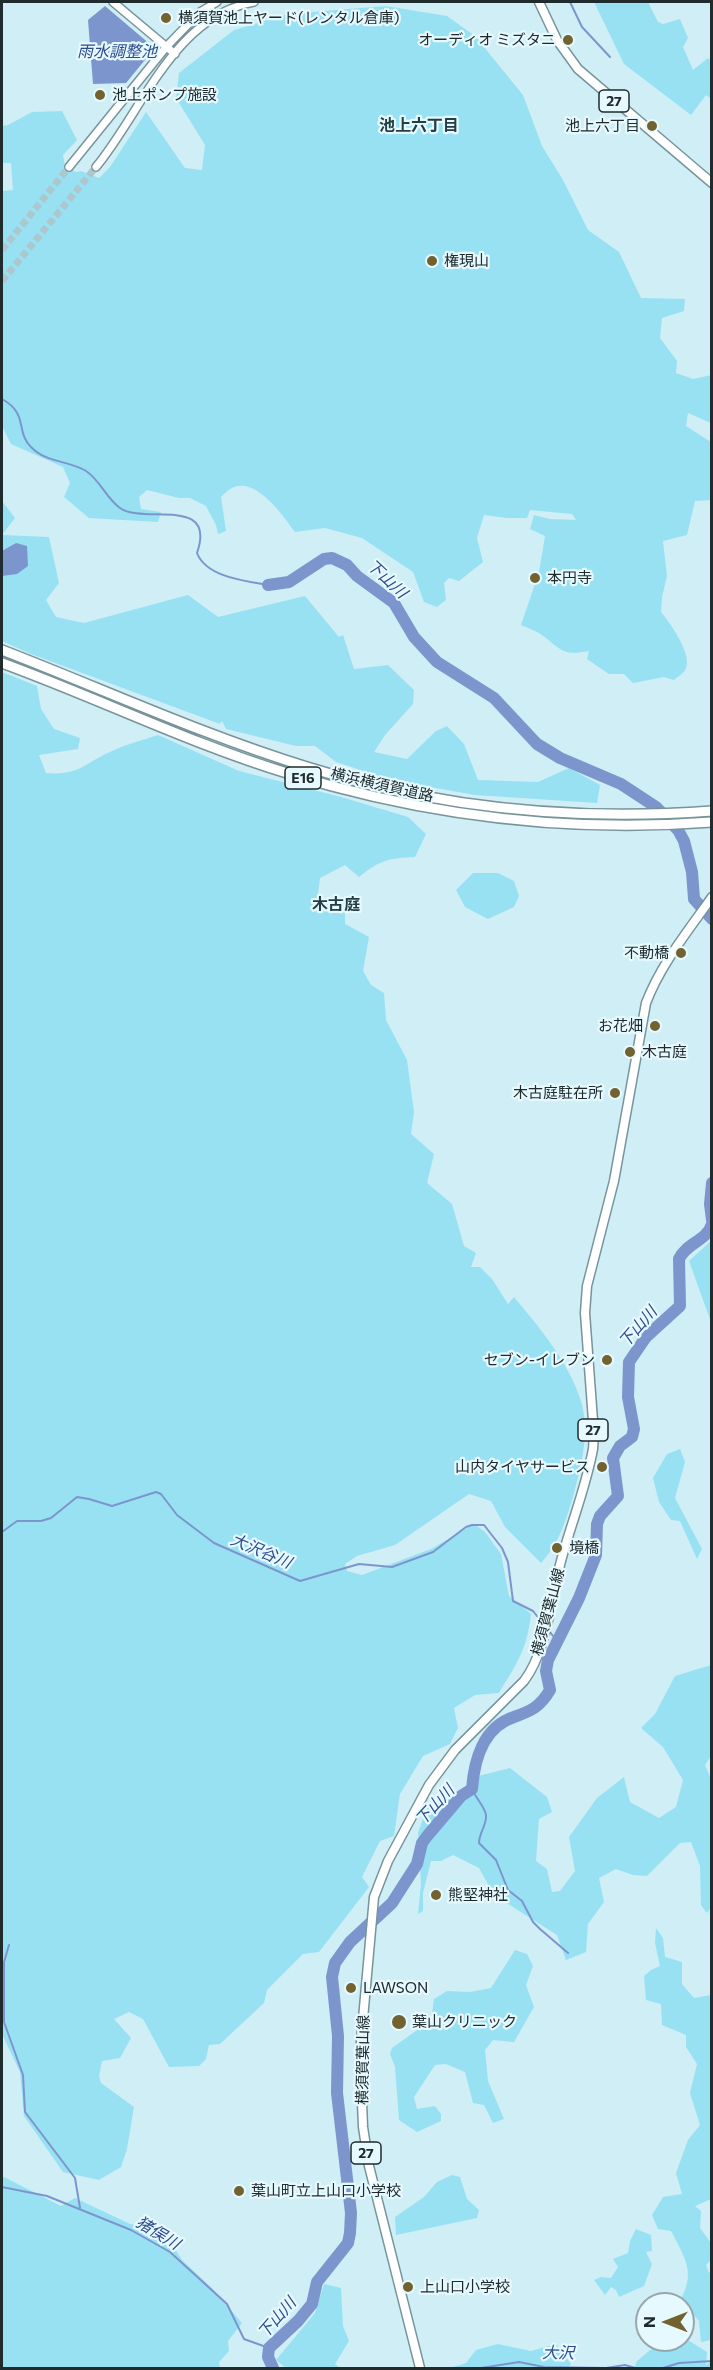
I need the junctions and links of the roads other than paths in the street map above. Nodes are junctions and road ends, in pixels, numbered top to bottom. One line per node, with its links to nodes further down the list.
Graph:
1 (113, 2): 5 (street)
2 (217, 2): 5 (street)
3 (254, 2): 6 (street)
4 (538, 2): 9 (main road, 27)
5 (167, 46): 6 (street); 7 (street)
6 (175, 54): 8 (street)
7 (69, 167)
8 (96, 167)
9 (711, 183)
10 (2, 650): 12 (highway, 横浜横須賀道路 / E16)
11 (2, 663): 13 (highway, 横浜横須賀道路 / E16)
12 (711, 811)
13 (711, 822)
14 (711, 897): 15 (main road, 横須賀葉山線 / 27)
15 (420, 2368)

